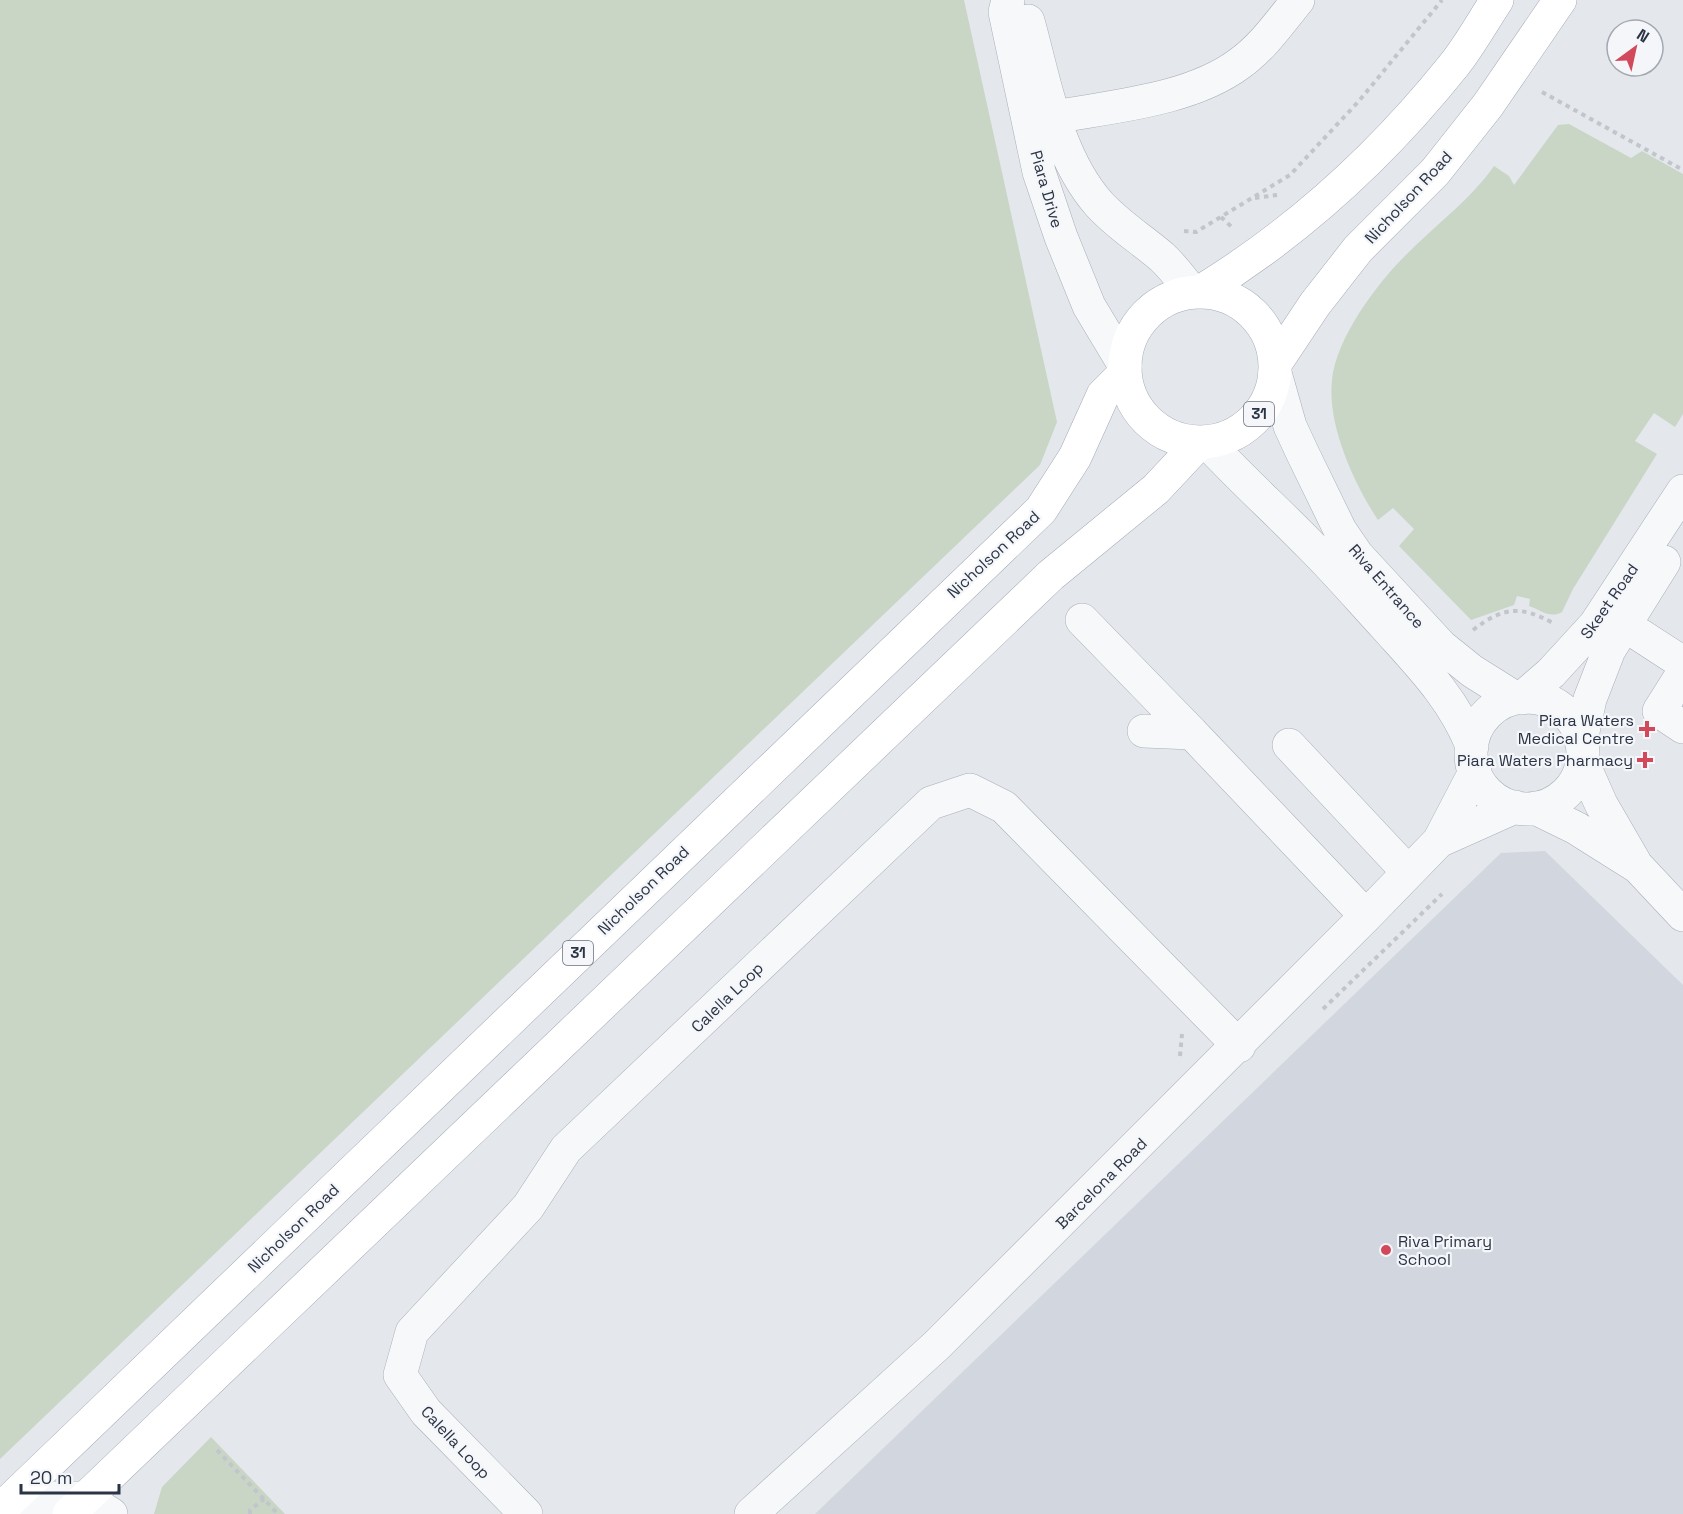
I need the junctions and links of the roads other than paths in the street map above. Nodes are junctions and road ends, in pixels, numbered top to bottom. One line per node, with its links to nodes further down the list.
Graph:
1 (1008, 0): 9 (street, Piara Drive)
2 (1020, 0): 6 (street, Piara Drive)
3 (1298, 0): 6 (street)
4 (1497, 0): 7 (main road)
5 (1560, 0): 8 (main road, Nicholson Road / 31)
6 (1055, 117): 7 (street, Piara Drive)
7 (1196, 292): 8 (main road); 9 (main road)
8 (1275, 368): 10 (main road, 31); 17 (street, Riva Entrance)
9 (1125, 369): 10 (main road); 32 (main road, Nicholson Road / 31)
10 (1204, 442): 23 (street, Riva Entrance); 31 (main road, 31)
11 (1683, 491): 17 (street, Skeet Road)
12 (1683, 532): 14 (street, Skeet Road)
13 (1082, 620): 20 (street)
14 (1623, 624): 15 (street); 22 (street, Skeet Road)
15 (1683, 663)
16 (1683, 673): 18 (street)
17 (1519, 698): 22 (street); 23 (street)
18 (1671, 719)
19 (1144, 731): 20 (street)
20 (1192, 733): 29 (street)
21 (1289, 745): 27 (street)
22 (1582, 751): 24 (street); 26 (street)
23 (1473, 759): 24 (street); 25 (street, Barcelona Road)
24 (1525, 807): 25 (street, Barcelona Road); 26 (street)
25 (1439, 841): 27 (street, Barcelona Road)
26 (1638, 867): 28 (street)
27 (1408, 872): 29 (street, Barcelona Road)
28 (1683, 915)
29 (1366, 916): 30 (street, Barcelona Road)
30 (1239, 1046): 34 (street, Calella Loop); 35 (street, Barcelona Road)
31 (88, 1509): 33 (street)
32 (0, 1510)
33 (15, 1514)
34 (526, 1514)
35 (751, 1514)

